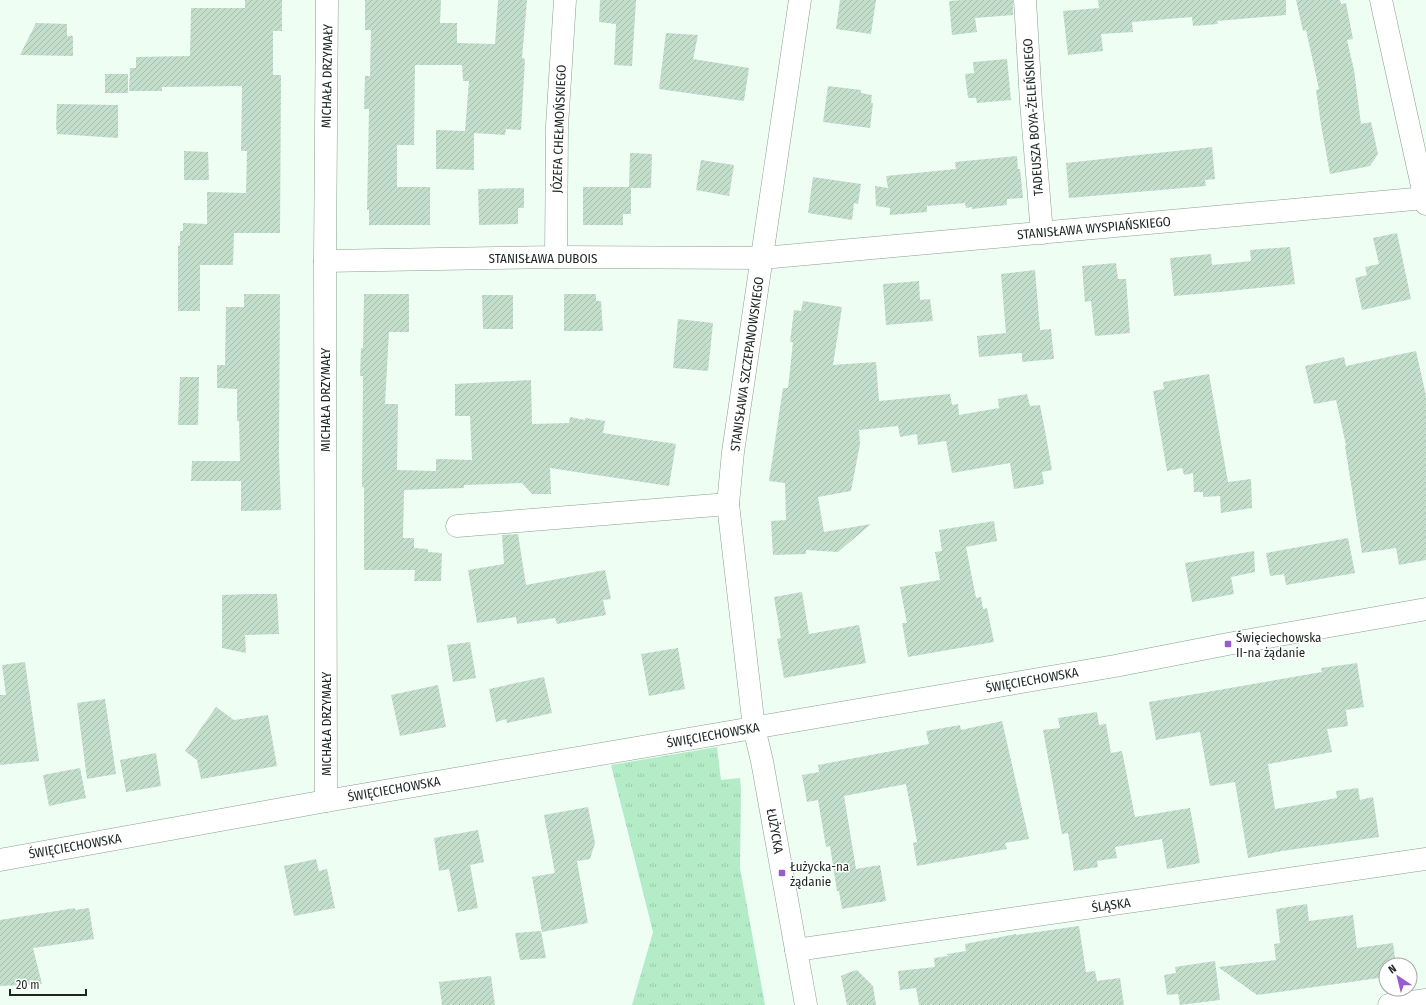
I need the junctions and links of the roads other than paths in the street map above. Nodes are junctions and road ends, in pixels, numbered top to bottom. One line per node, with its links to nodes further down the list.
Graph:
1 (327, 0): 10 (street, MICHAŁA DRZYMAŁY)
2 (565, 0): 8 (street, JÓZEFA CHEŁMOŃSKIEGO)
3 (800, 0): 9 (street, STANISŁAWA SZCZEPANOWSKIEGO)
4 (1025, 0): 7 (street, TADEUSZA BOYA-ŻELEŃSKIEGO)
5 (1381, 0): 6 (street)
6 (1426, 200): 7 (street, STANISŁAWA WYSPIAŃSKIEGO)
7 (1042, 233): 9 (street, STANISŁAWA WYSPIAŃSKIEGO)
8 (556, 257): 9 (street, STANISŁAWA DUBOIS); 10 (street, STANISŁAWA DUBOIS)
9 (762, 258): 11 (street, STANISŁAWA SZCZEPANOWSKIEGO)
10 (325, 261): 15 (street, MICHAŁA DRZYMAŁY)
11 (728, 504): 12 (street); 14 (street, STANISŁAWA SZCZEPANOWSKIEGO)
12 (457, 526)
13 (1426, 609): 14 (street, ŚWIĘCIECHOWSKA)
14 (754, 728): 15 (street, ŚWIĘCIECHOWSKA); 18 (street, ŁUŻYCKA)
15 (326, 801): 17 (street, ŚWIĘCIECHOWSKA)
16 (1426, 859): 18 (street, ŚLĄSKA)
17 (0, 860)
18 (796, 950): 20 (street, ŁUŻYCKA)
19 (1426, 1000): 21 (street)
20 (806, 1005)
21 (1389, 1005)

